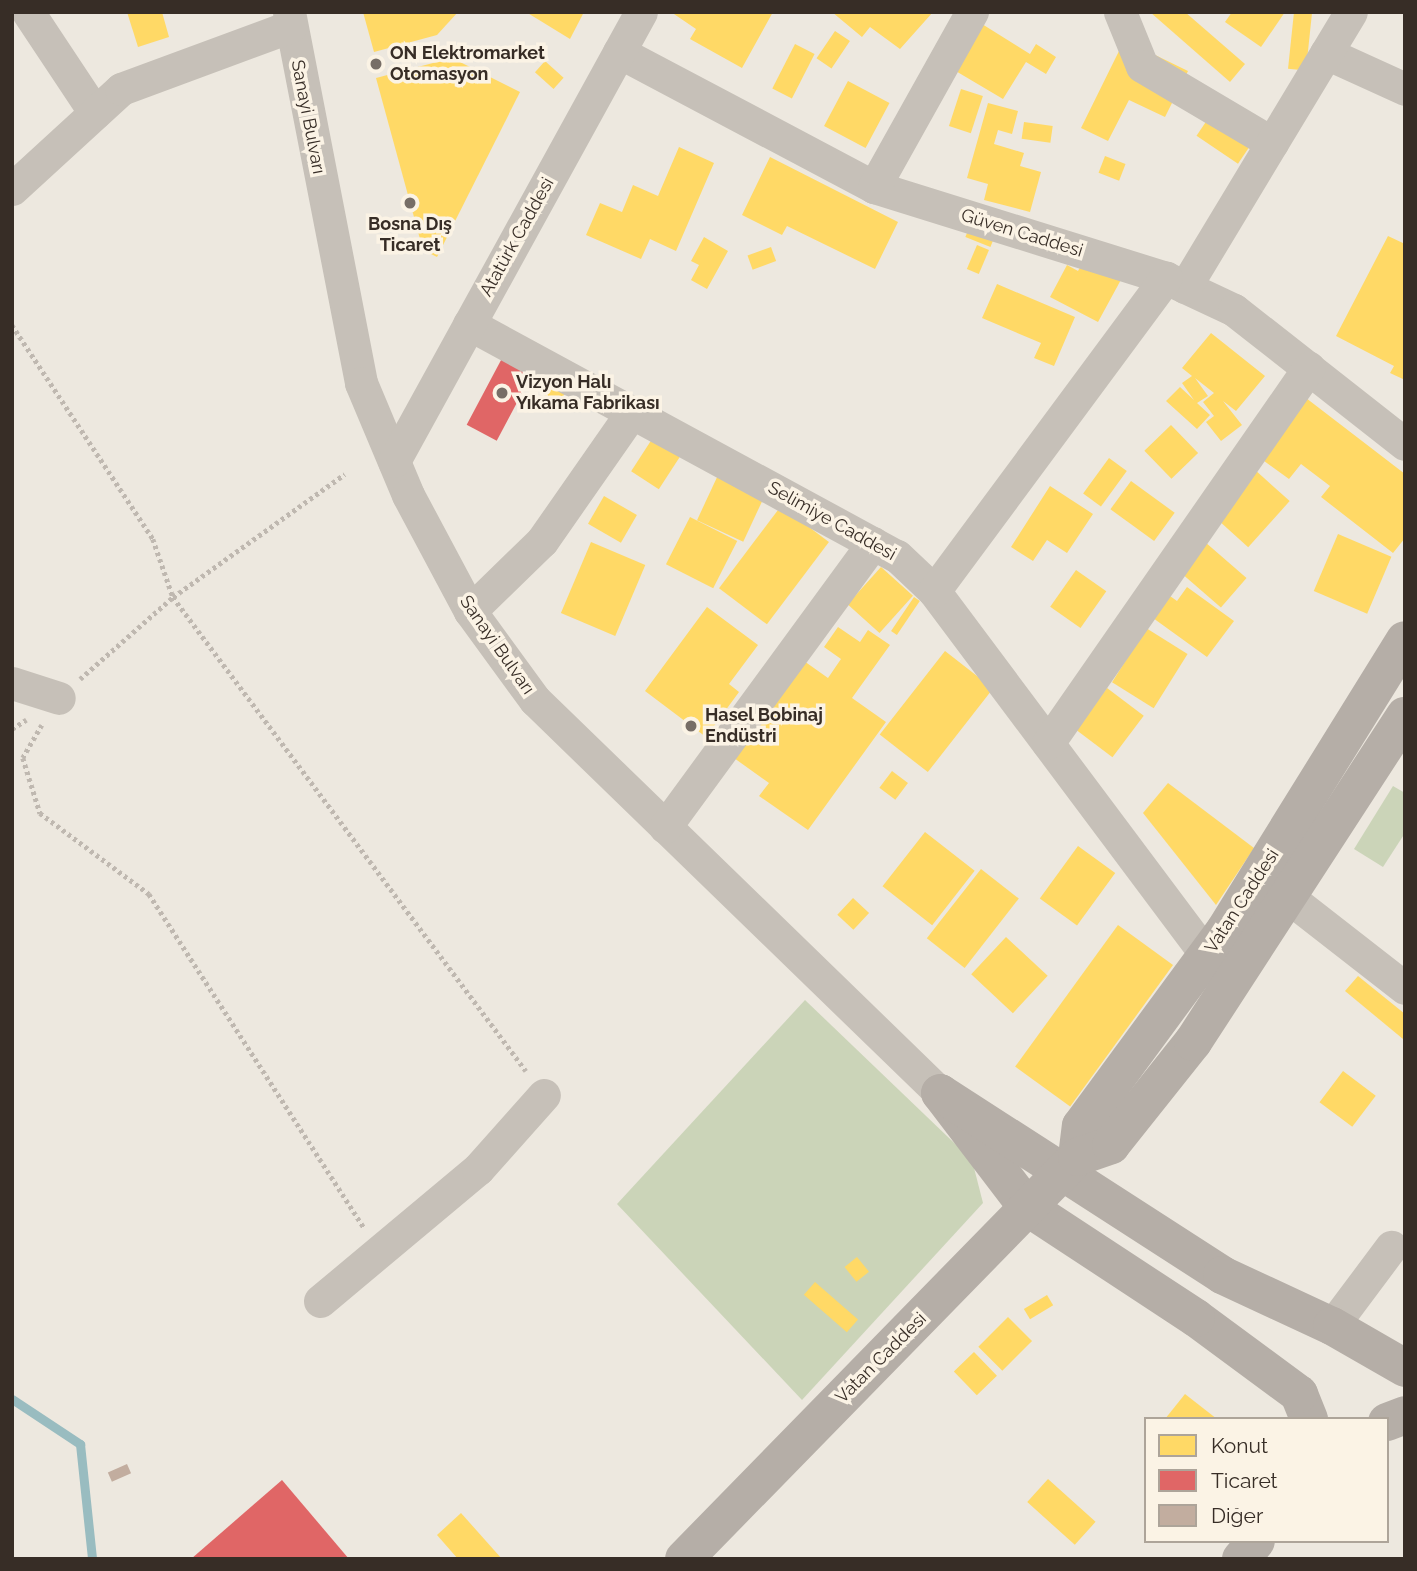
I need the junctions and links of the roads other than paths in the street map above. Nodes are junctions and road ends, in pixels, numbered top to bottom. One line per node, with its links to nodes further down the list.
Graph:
1 (28, 12): 10 (street)
2 (640, 12): 7 (street, Atatürk Caddesi)
3 (1120, 12): 11 (street)
4 (1352, 12): 8 (street)
5 (970, 13): 12 (street)
6 (275, 21): 10 (street); 19 (street, Sanayi Bulvarı)
7 (619, 52): 12 (street, Güven Caddesi); 15 (street, Atatürk Caddesi)
8 (1326, 53): 9 (street); 11 (street)
9 (1405, 89)
10 (95, 113): 13 (street)
11 (1272, 143): 14 (street)
12 (874, 187): 14 (street, Güven Caddesi)
13 (12, 189)
14 (1176, 283): 16 (street, Güven Caddesi); 21 (street)
15 (469, 324): 17 (street, Selimiye Caddesi); 19 (street, Atatürk Caddesi)
16 (1309, 368): 18 (street, Güven Caddesi); 27 (street)
17 (632, 412): 20 (street, Selimiye Caddesi); 22 (street)
18 (1405, 444)
19 (394, 461): 22 (street, Sanayi Bulvarı)
20 (873, 543): 21 (street, Selimiye Caddesi); 28 (street)
21 (934, 591): 27 (street, Selimiye Caddesi)
22 (470, 611): 28 (street, Sanayi Bulvarı)
23 (1405, 640): 30 (main road, Vatan Caddesi)
24 (12, 683): 25 (street)
25 (59, 698)
26 (1405, 716): 29 (main road, Vatan Caddesi)
27 (1048, 743): 30 (street, Selimiye Caddesi)
28 (665, 827): 32 (street, Sanayi Bulvarı)
29 (1288, 897): 31 (street); 34 (main road, Vatan Caddesi)
30 (1207, 957): 34 (main road, Vatan Caddesi)
31 (1405, 988)
32 (940, 1093): 34 (main road); 35 (main road)
33 (544, 1095): 37 (street)
34 (1069, 1165): 35 (main road, Vatan Caddesi); 38 (main road)
35 (1027, 1207): 40 (main road); 43 (main road, Vatan Caddesi)
36 (1391, 1247): 38 (street)
37 (320, 1301)
38 (1332, 1326): 39 (main road)
39 (1405, 1368)
40 (1309, 1417)
41 (1254, 1543): 44 (main road)
42 (1283, 1543): 45 (main road)
43 (684, 1559)
44 (1241, 1559)
45 (1275, 1559)

